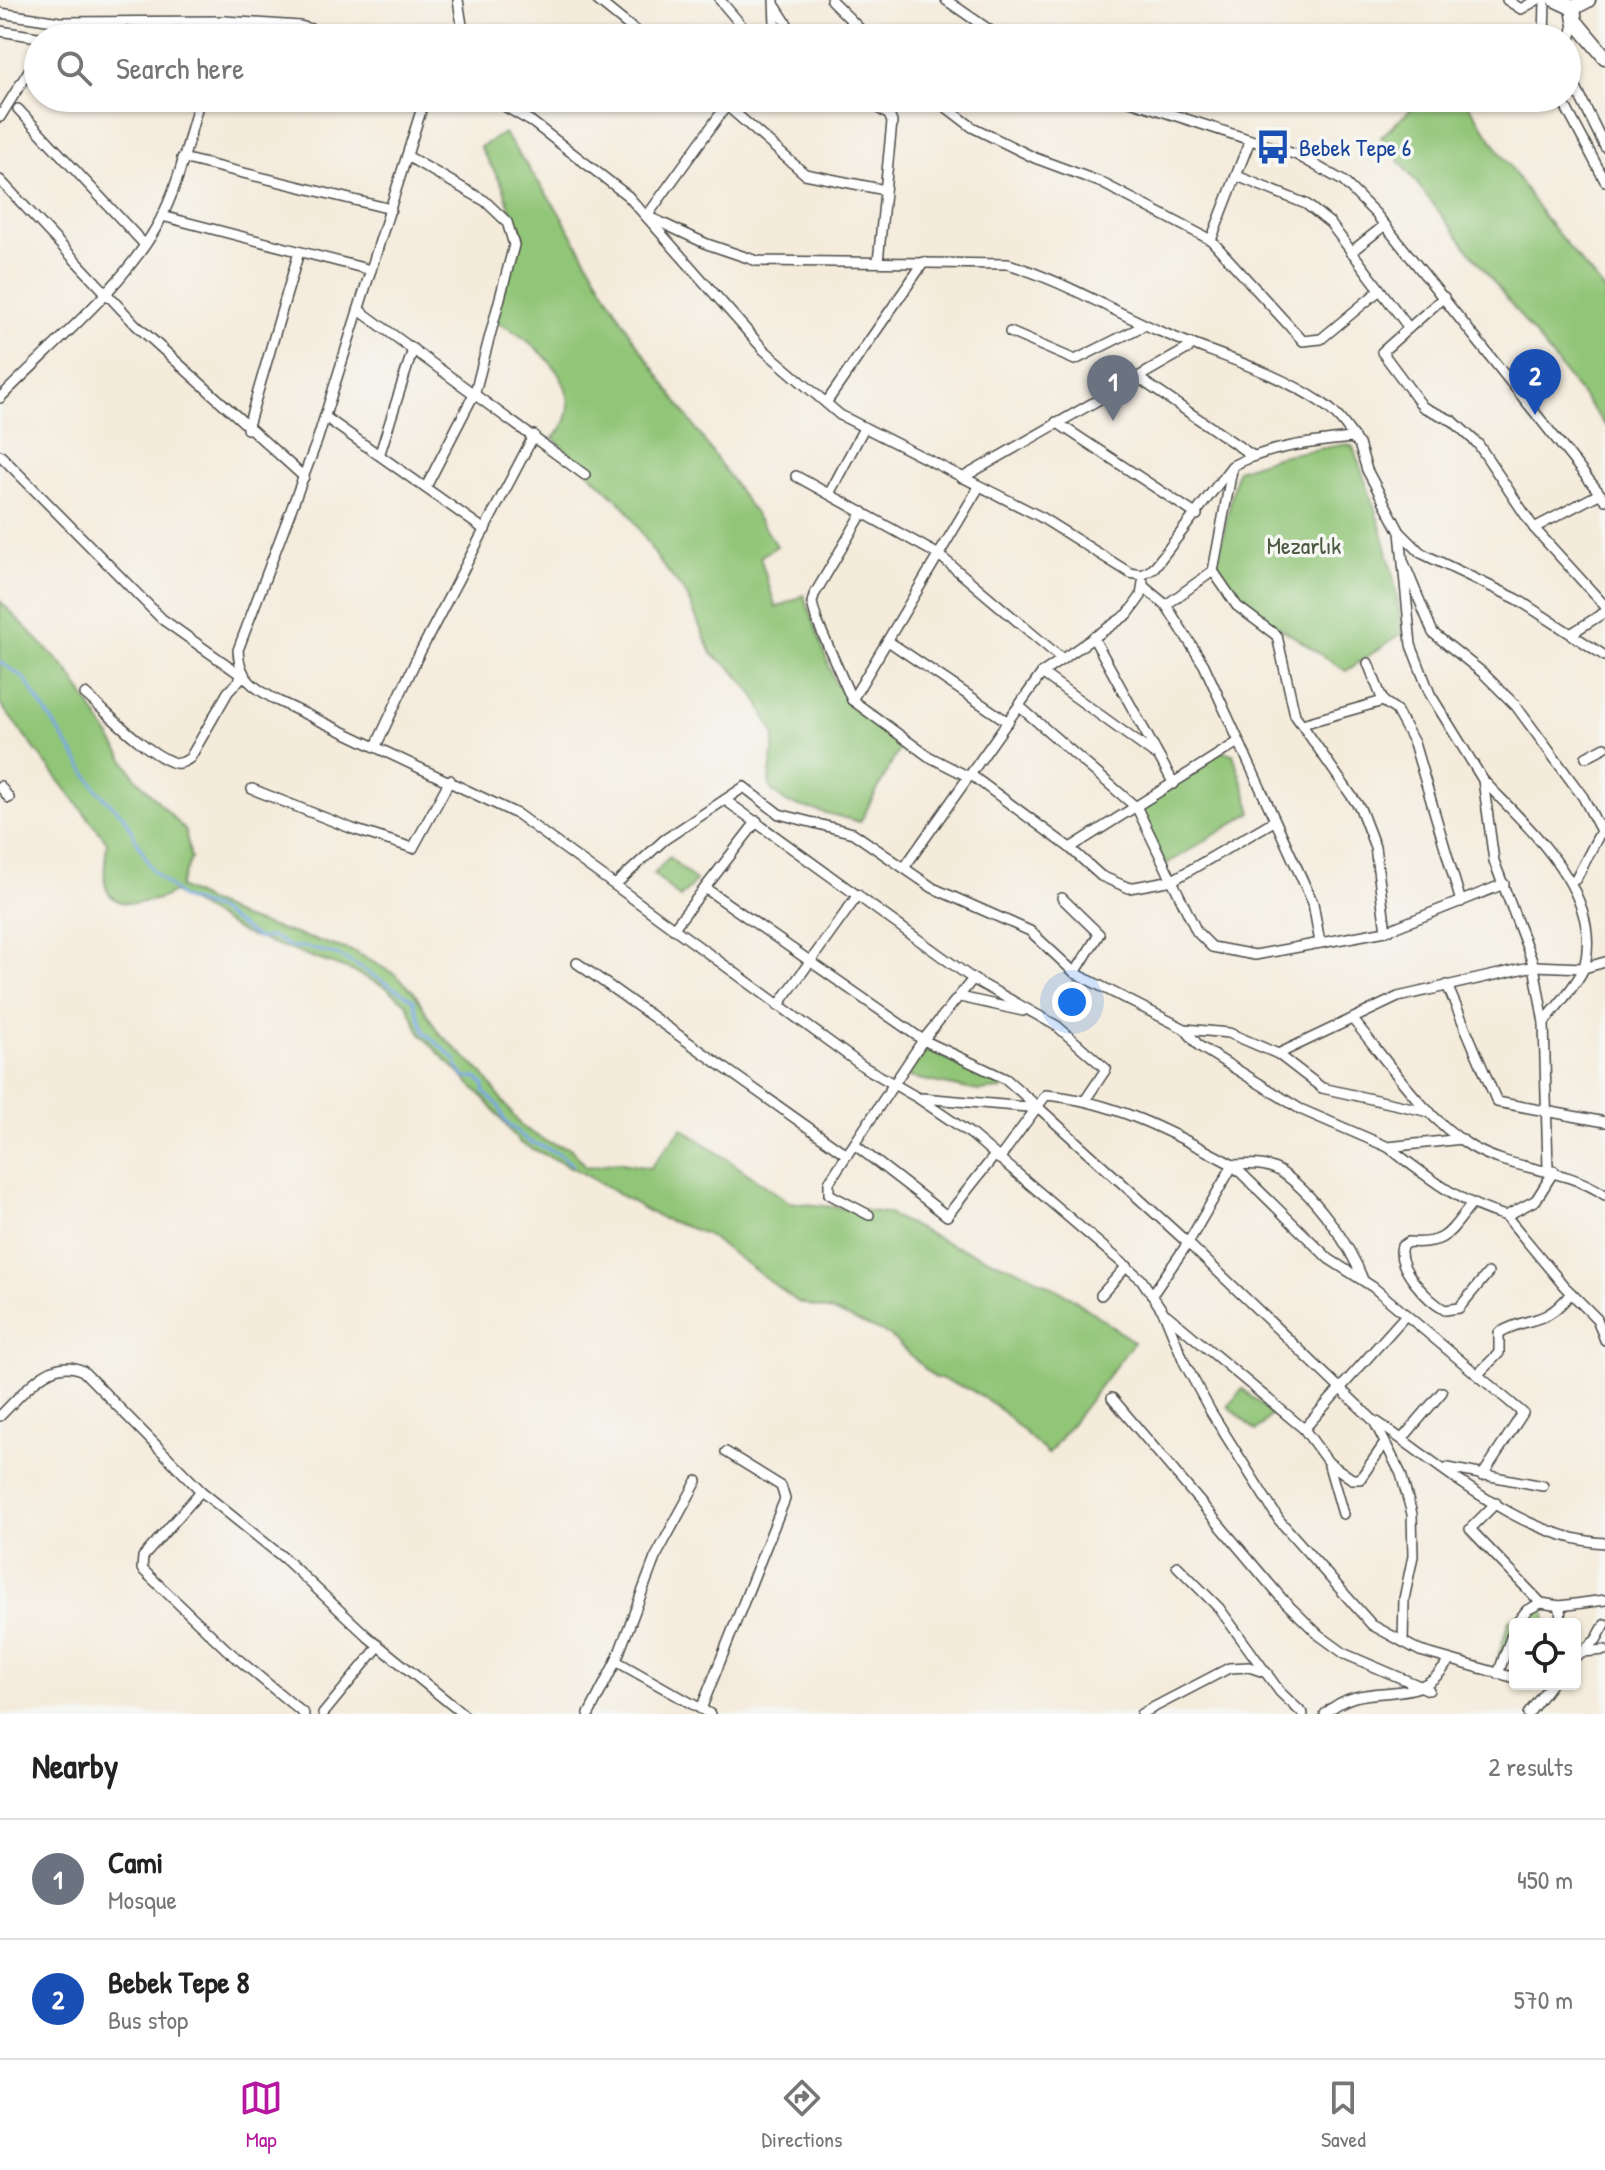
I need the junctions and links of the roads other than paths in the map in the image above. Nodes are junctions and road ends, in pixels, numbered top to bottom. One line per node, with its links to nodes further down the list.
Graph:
1 (458, 0): 19 (street)
2 (597, 0): 20 (street)
3 (720, 0): 21 (street)
4 (831, 0): 24 (street)
5 (946, 0): 25 (street)
6 (1507, 0): 7 (street)
7 (1537, 0)
8 (1545, 0): 26 (street)
9 (1556, 0): 13 (highway)
10 (1588, 0): 13 (highway)
11 (775, 3): 22 (street); 23 (street)
12 (0, 13): 15 (street)
13 (1574, 14): 27 (street); 30 (highway)
14 (225, 21): 15 (street); 17 (street); 18 (street)
15 (174, 22): 16 (street)
16 (168, 24)
17 (224, 24)
18 (270, 24)
19 (462, 24)
20 (627, 24)
21 (740, 24)
22 (773, 24)
23 (788, 24)
24 (855, 24)
25 (981, 24)
26 (1544, 24)
27 (1572, 24)
28 (0, 31): 29 (street)
29 (24, 35)
30 (1605, 57)
31 (24, 78): 43 (street)
32 (1581, 98): 45 (street)
33 (18, 109): 57 (street)
34 (196, 112): 47 (street)
35 (421, 112): 46 (street)
36 (514, 112): 54 (street)
37 (723, 112): 54 (street)
38 (740, 112): 51 (street)
39 (884, 112): 51 (street)
40 (952, 112): 56 (street)
41 (1164, 112): 44 (street)
42 (1568, 112): 50 (street)
43 (0, 117)
44 (1250, 140): 48 (street); 55 (street)
45 (1605, 147)
46 (407, 156): 52 (street); 73 (street)
47 (182, 158): 52 (street); 53 (street)
48 (1237, 176): 56 (street); 59 (street)
49 (0, 180): 64 (street)
50 (1605, 181)
51 (885, 190): 60 (street)
52 (391, 209): 62 (street)
53 (162, 216): 57 (street); 58 (street)
54 (647, 216): 60 (street); 75 (street)
55 (1385, 225): 59 (street); 65 (street)
56 (1211, 240): 63 (street)
57 (145, 245): 64 (street)
58 (299, 252): 62 (street); 79 (street)
59 (1351, 252): 63 (street)
60 (878, 262): 61 (street)
61 (924, 262): 67 (street); 75 (street)
62 (371, 270): 66 (street)
63 (1380, 290): 68 (street)
64 (104, 292): 74 (street); 79 (street)
65 (1444, 297): 68 (street); 93 (street)
66 (359, 310): 71 (street); 76 (street)
67 (1145, 325): 69 (street); 70 (street)
68 (1409, 328): 96 (street)
69 (1010, 332)
70 (1194, 345): 72 (street); 81 (street)
71 (413, 349): 73 (street); 82 (street)
72 (1137, 377): 77 (street); 84 (street)
73 (475, 392): 80 (street); 90 (street)
74 (0, 398)
75 (826, 403): 78 (street)
76 (325, 417): 82 (street); 88 (street)
77 (1056, 422): 89 (street); 95 (street)
78 (864, 428): 89 (street); 92 (street)
79 (247, 429): 88 (street)
80 (534, 435): 86 (street); 97 (street)
81 (1355, 439): 84 (street); 98 (street)
82 (380, 453): 90 (street)
83 (0, 455): 112 (street)
84 (1253, 456): 85 (street)
85 (1232, 466): 95 (street); 101 (street)
86 (585, 475)
87 (796, 476): 92 (street)
88 (304, 477): 112 (street)
89 (962, 478): 91 (street)
90 (426, 487): 97 (street)
91 (979, 487): 99 (street); 102 (street)
92 (829, 494): 94 (street)
93 (1602, 497): 96 (street)
94 (863, 512): 99 (street); 114 (street)
95 (1197, 515): 102 (street)
96 (1534, 528): 104 (street)
97 (485, 530): 120 (street)
98 (1400, 532): 100 (street); 105 (street)
99 (939, 555): 107 (street); 109 (street)
100 (1402, 557): 126 (street); 137 (street)
101 (1213, 571): 103 (street); 118 (street)
102 (1142, 580): 103 (street); 106 (street)
103 (1166, 605): 119 (street)
104 (1605, 609): 105 (street)
105 (1572, 633): 108 (street)
106 (1093, 637): 109 (street); 122 (street)
107 (888, 641): 114 (street); 117 (street)
108 (1605, 656)
109 (1062, 659): 111 (street)
110 (1368, 663): 115 (street)
111 (1042, 673): 116 (street); 122 (street)
112 (243, 677): 113 (street); 120 (street)
113 (85, 694)
114 (852, 700): 124 (street)
115 (1383, 701): 118 (street); 144 (street)
116 (1019, 706): 117 (street); 132 (street)
117 (1008, 722): 124 (street)
118 (1302, 724): 146 (street)
119 (1238, 742): 127 (street); 134 (street)
120 (376, 746): 125 (street)
121 (1605, 747): 123 (street)
122 (1157, 756): 127 (street)
123 (1586, 757)
124 (970, 776): 135 (street); 136 (street)
125 (450, 780): 129 (street); 140 (street)
126 (1483, 780): 137 (street); 139 (street)
127 (1174, 784): 132 (street)
128 (0, 786): 130 (street)
129 (252, 789)
130 (9, 798)
131 (725, 800): 133 (street); 136 (street); 140 (street)
132 (1137, 808): 135 (street); 138 (street)
133 (757, 821): 141 (street); 142 (street)
134 (1274, 821): 138 (street); 147 (street)
135 (1070, 848): 138 (street)
136 (904, 868): 153 (street)
137 (1576, 879): 152 (street)
138 (1173, 880): 147 (street)
139 (1504, 884): 144 (street); 151 (street)
140 (615, 885): 145 (street)
141 (705, 888): 145 (street); 150 (street)
142 (858, 895): 150 (street); 154 (street)
143 (1062, 898): 153 (street)
144 (1461, 902): 146 (street)
145 (673, 929): 157 (street)
146 (1386, 931): 147 (street)
147 (1320, 943)
148 (1605, 962): 152 (street)
149 (577, 963): 174 (street)
150 (809, 964): 157 (street); 162 (street)
151 (1534, 966): 152 (street); 155 (street); 160 (street)
152 (1584, 968): 160 (street)
153 (1075, 973): 161 (street)
154 (973, 979): 156 (street); 158 (street)
155 (1447, 985): 159 (street); 169 (street)
156 (960, 997): 158 (street); 162 (street)
157 (778, 1006): 164 (street)
158 (1033, 1013): 166 (street)
159 (1354, 1021): 163 (street); 168 (street)
160 (1544, 1023): 169 (street)
161 (1185, 1029): 163 (street); 173 (street)
162 (923, 1040): 164 (street); 167 (street)
163 (1278, 1054): 168 (street)
164 (894, 1083): 165 (street); 172 (street)
165 (918, 1098): 167 (street); 175 (street)
166 (1086, 1099): 167 (street); 176 (street)
167 (1039, 1108): 175 (street); 182 (street)
168 (1430, 1112): 171 (street)
169 (1544, 1112): 170 (street); 177 (street)
170 (1605, 1122)
171 (1462, 1139): 173 (street); 177 (street)
172 (855, 1145): 174 (street); 175 (street)
173 (1388, 1147): 179 (street)
174 (847, 1155): 180 (street)
175 (997, 1157): 183 (street)
176 (1233, 1165): 182 (street); 185 (street); 185 (street)
177 (1551, 1170): 178 (street); 181 (street)
178 (1605, 1195)
179 (1472, 1204): 181 (street); 184 (street)
180 (869, 1215)
181 (1506, 1216): 186 (street)
182 (1188, 1243): 188 (street); 193 (street)
183 (1127, 1266): 187 (street); 188 (street)
184 (1488, 1273)
185 (1363, 1280): 190 (street)
186 (1571, 1293): 191 (street); 192 (street)
187 (1101, 1295)
188 (1152, 1295): 189 (street)
189 (1164, 1313): 198 (street); 218 (street)
190 (1405, 1316): 192 (street); 193 (street)
191 (1605, 1340)
192 (1478, 1374): 204 (street)
193 (1342, 1389): 197 (street); 198 (street)
194 (1442, 1392): 199 (street)
195 (1112, 1398): 229 (street)
196 (0, 1416): 207 (street)
197 (1374, 1421): 199 (street); 200 (street)
198 (1304, 1429): 202 (street)
199 (1402, 1439): 203 (street)
200 (1385, 1443): 202 (street); 218 (street)
201 (726, 1452): 231 (street)
202 (1328, 1462): 209 (street)
203 (1441, 1466): 204 (street); 208 (street)
204 (1482, 1476): 206 (street)
205 (697, 1481): 225 (street)
206 (1543, 1486)
207 (201, 1491): 220 (street); 233 (street)
208 (1496, 1503): 210 (street); 213 (street)
209 (1343, 1514)
210 (1605, 1543)
211 (1177, 1566): 226 (street)
212 (1605, 1600): 214 (street)
213 (1541, 1603): 214 (street); 215 (street)
214 (1560, 1606): 216 (street)
215 (1521, 1618)
216 (1561, 1618)
217 (1605, 1624): 222 (street)
218 (1403, 1642): 224 (street)
219 (1509, 1644): 227 (street)
220 (379, 1646): 234 (street); 235 (street)
221 (1605, 1650): 223 (street)
222 (1581, 1652)
223 (1581, 1654)
224 (1449, 1660): 227 (street); 229 (street)
225 (616, 1661): 231 (street); 236 (street)
226 (1267, 1673): 237 (street); 238 (street)
227 (1498, 1674): 228 (street)
228 (1509, 1677)
229 (1429, 1690): 239 (street)
230 (1543, 1690): 232 (street)
231 (706, 1712)
232 (1529, 1713)
233 (304, 1714)
234 (323, 1714)
235 (463, 1714)
236 (589, 1714)
237 (1141, 1714)
238 (1303, 1714)
239 (1325, 1714)

